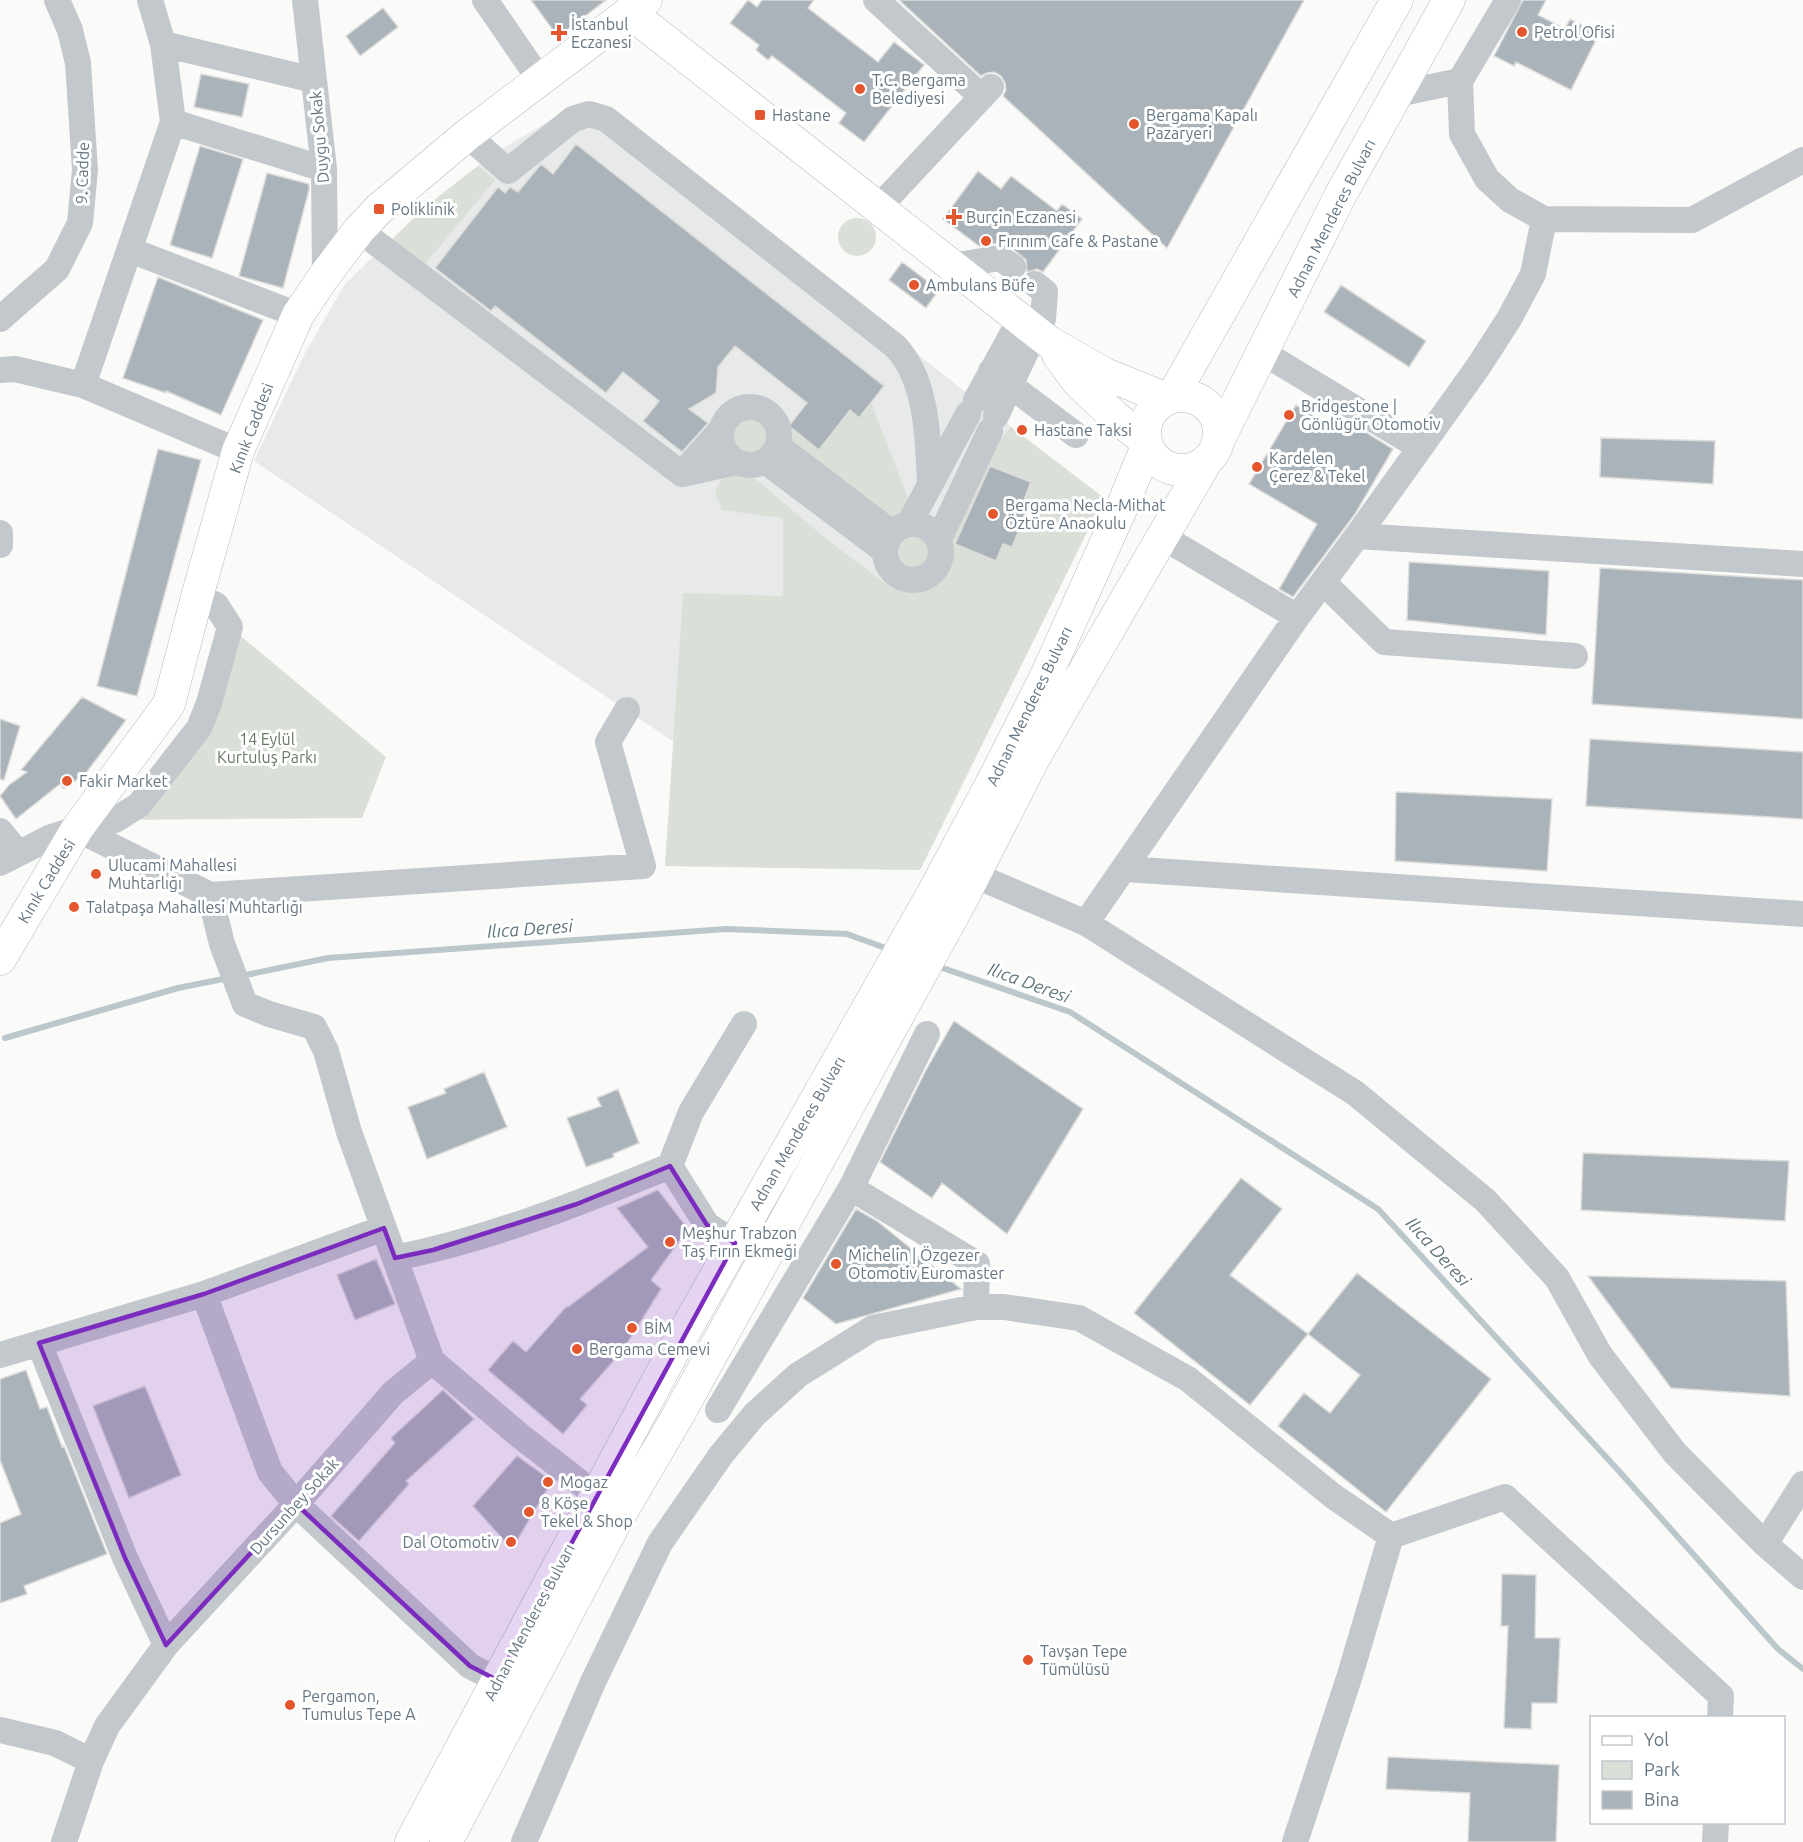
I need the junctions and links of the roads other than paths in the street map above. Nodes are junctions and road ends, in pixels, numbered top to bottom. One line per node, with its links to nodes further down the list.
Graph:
1 (57, 0): 28 (street, 9. Cadde)
2 (150, 0): 10 (street)
3 (305, 0): 11 (street, Duygu Sokak)
4 (485, 0): 12 (street)
5 (876, 0): 19 (street)
6 (1397, 0): 34 (main road)
7 (1449, 0): 14 (main road, Adnan Menderes Bulvarı)
8 (1508, 0): 13 (street)
9 (637, 6): 12 (main road, Kınık Caddesi); 19 (main road)
10 (163, 44): 11 (street); 15 (street)
11 (314, 80): 18 (street, Duygu Sokak)
12 (540, 80): 16 (main road, Kınık Caddesi)
13 (1460, 81): 14 (street); 20 (street)
14 (1397, 94): 30 (main road, Adnan Menderes Bulvarı)
15 (173, 122): 18 (street); 22 (street)
16 (467, 135): 21 (main road, Kınık Caddesi); 44 (street)
17 (1803, 160): 20 (street)
18 (324, 169): 25 (street, Duygu Sokak)
19 (878, 208): 23 (main road)
20 (1544, 219): 38 (street)
21 (359, 230): 25 (main road, Kınık Caddesi); 43 (street)
22 (130, 250): 27 (street); 33 (street)
23 (952, 266): 24 (street); 29 (main road)
24 (1013, 267)
25 (325, 275): 27 (main road, Kınık Caddesi)
26 (1035, 284): 29 (street)
27 (298, 315): 40 (main road, Kınık Caddesi)
28 (0, 319)
29 (1035, 331): 32 (street); 34 (main road); 37 (main road)
30 (1262, 352): 38 (street); 39 (main road, Adnan Menderes Bulvarı)
31 (0, 370): 33 (street)
32 (1001, 378): 36 (street); 44 (street); 49 (street)
33 (83, 385): 40 (street)
34 (1170, 398): 37 (main road); 39 (main road)
35 (722, 429): 41 (street); 42 (street); 43 (street)
36 (1076, 435)
37 (1146, 443): 39 (main road); 60 (main road, Adnan Menderes Bulvarı)
38 (1419, 447): 47 (street)
39 (1213, 450): 48 (main road, Adnan Menderes Bulvarı)
40 (238, 451): 57 (main road, Kınık Caddesi)
41 (772, 453): 42 (street); 46 (street)
42 (737, 462): 43 (street)
43 (682, 474)
44 (930, 484): 46 (street)
45 (0, 533): 50 (street)
46 (896, 536): 49 (street); 49 (street)
47 (1358, 536): 51 (street); 52 (street)
48 (1163, 537): 53 (street); 60 (main road, Adnan Menderes Bulvarı)
49 (939, 539)
50 (0, 544)
51 (1803, 564)
52 (1323, 582): 53 (street); 54 (street)
53 (1297, 617): 59 (street)
54 (1575, 656)
55 (627, 710): 61 (street)
56 (0, 831): 58 (street)
57 (70, 841): 58 (street); 61 (street); 64 (main road, Kınık Caddesi)
58 (9, 858)
59 (1125, 869): 62 (street); 63 (street)
60 (956, 890): 63 (street); 65 (main road, Adnan Menderes Bulvarı)
61 (210, 896): 70 (street)
62 (1803, 914)
63 (1086, 923): 85 (street)
64 (0, 959)
65 (883, 1012): 71 (main road, Adnan Menderes Bulvarı); 79 (main road, Adnan Menderes Bulvarı)
66 (744, 1024): 68 (street)
67 (927, 1034): 69 (street)
68 (670, 1166): 71 (street); 72 (street)
69 (851, 1188): 74 (street); 78 (street)
70 (384, 1228): 72 (street); 73 (street)
71 (735, 1243): 82 (main road, Adnan Menderes Bulvarı)
72 (395, 1258): 77 (street)
73 (204, 1294): 75 (street); 83 (street)
74 (976, 1307): 80 (street); 84 (street)
75 (39, 1343): 76 (street); 87 (street)
76 (0, 1354)
77 (432, 1361): 82 (street); 83 (street, Dursunbey Sokak)
78 (718, 1410): 79 (street); 80 (street)
79 (680, 1412): 95 (main road, Adnan Menderes Bulvarı)
80 (755, 1414): 96 (street)
81 (1803, 1484): 85 (street)
82 (596, 1496): 88 (main road, Adnan Menderes Bulvarı)
83 (296, 1504): 87 (street, Dursunbey Sokak); 88 (street)
84 (1391, 1536): 89 (street); 97 (street)
85 (1765, 1544): 86 (street)
86 (1803, 1577)
87 (166, 1645): 91 (street, Dursunbey Sokak)
88 (497, 1680): 94 (main road, Adnan Menderes Bulvarı)
89 (1720, 1716)
90 (0, 1730): 91 (street)
91 (91, 1761): 93 (street, Dursunbey Sokak)
92 (1716, 1824): 98 (street)
93 (64, 1842)
94 (411, 1842)
95 (446, 1842)
96 (524, 1842)
97 (1295, 1842)
98 (1715, 1842)

